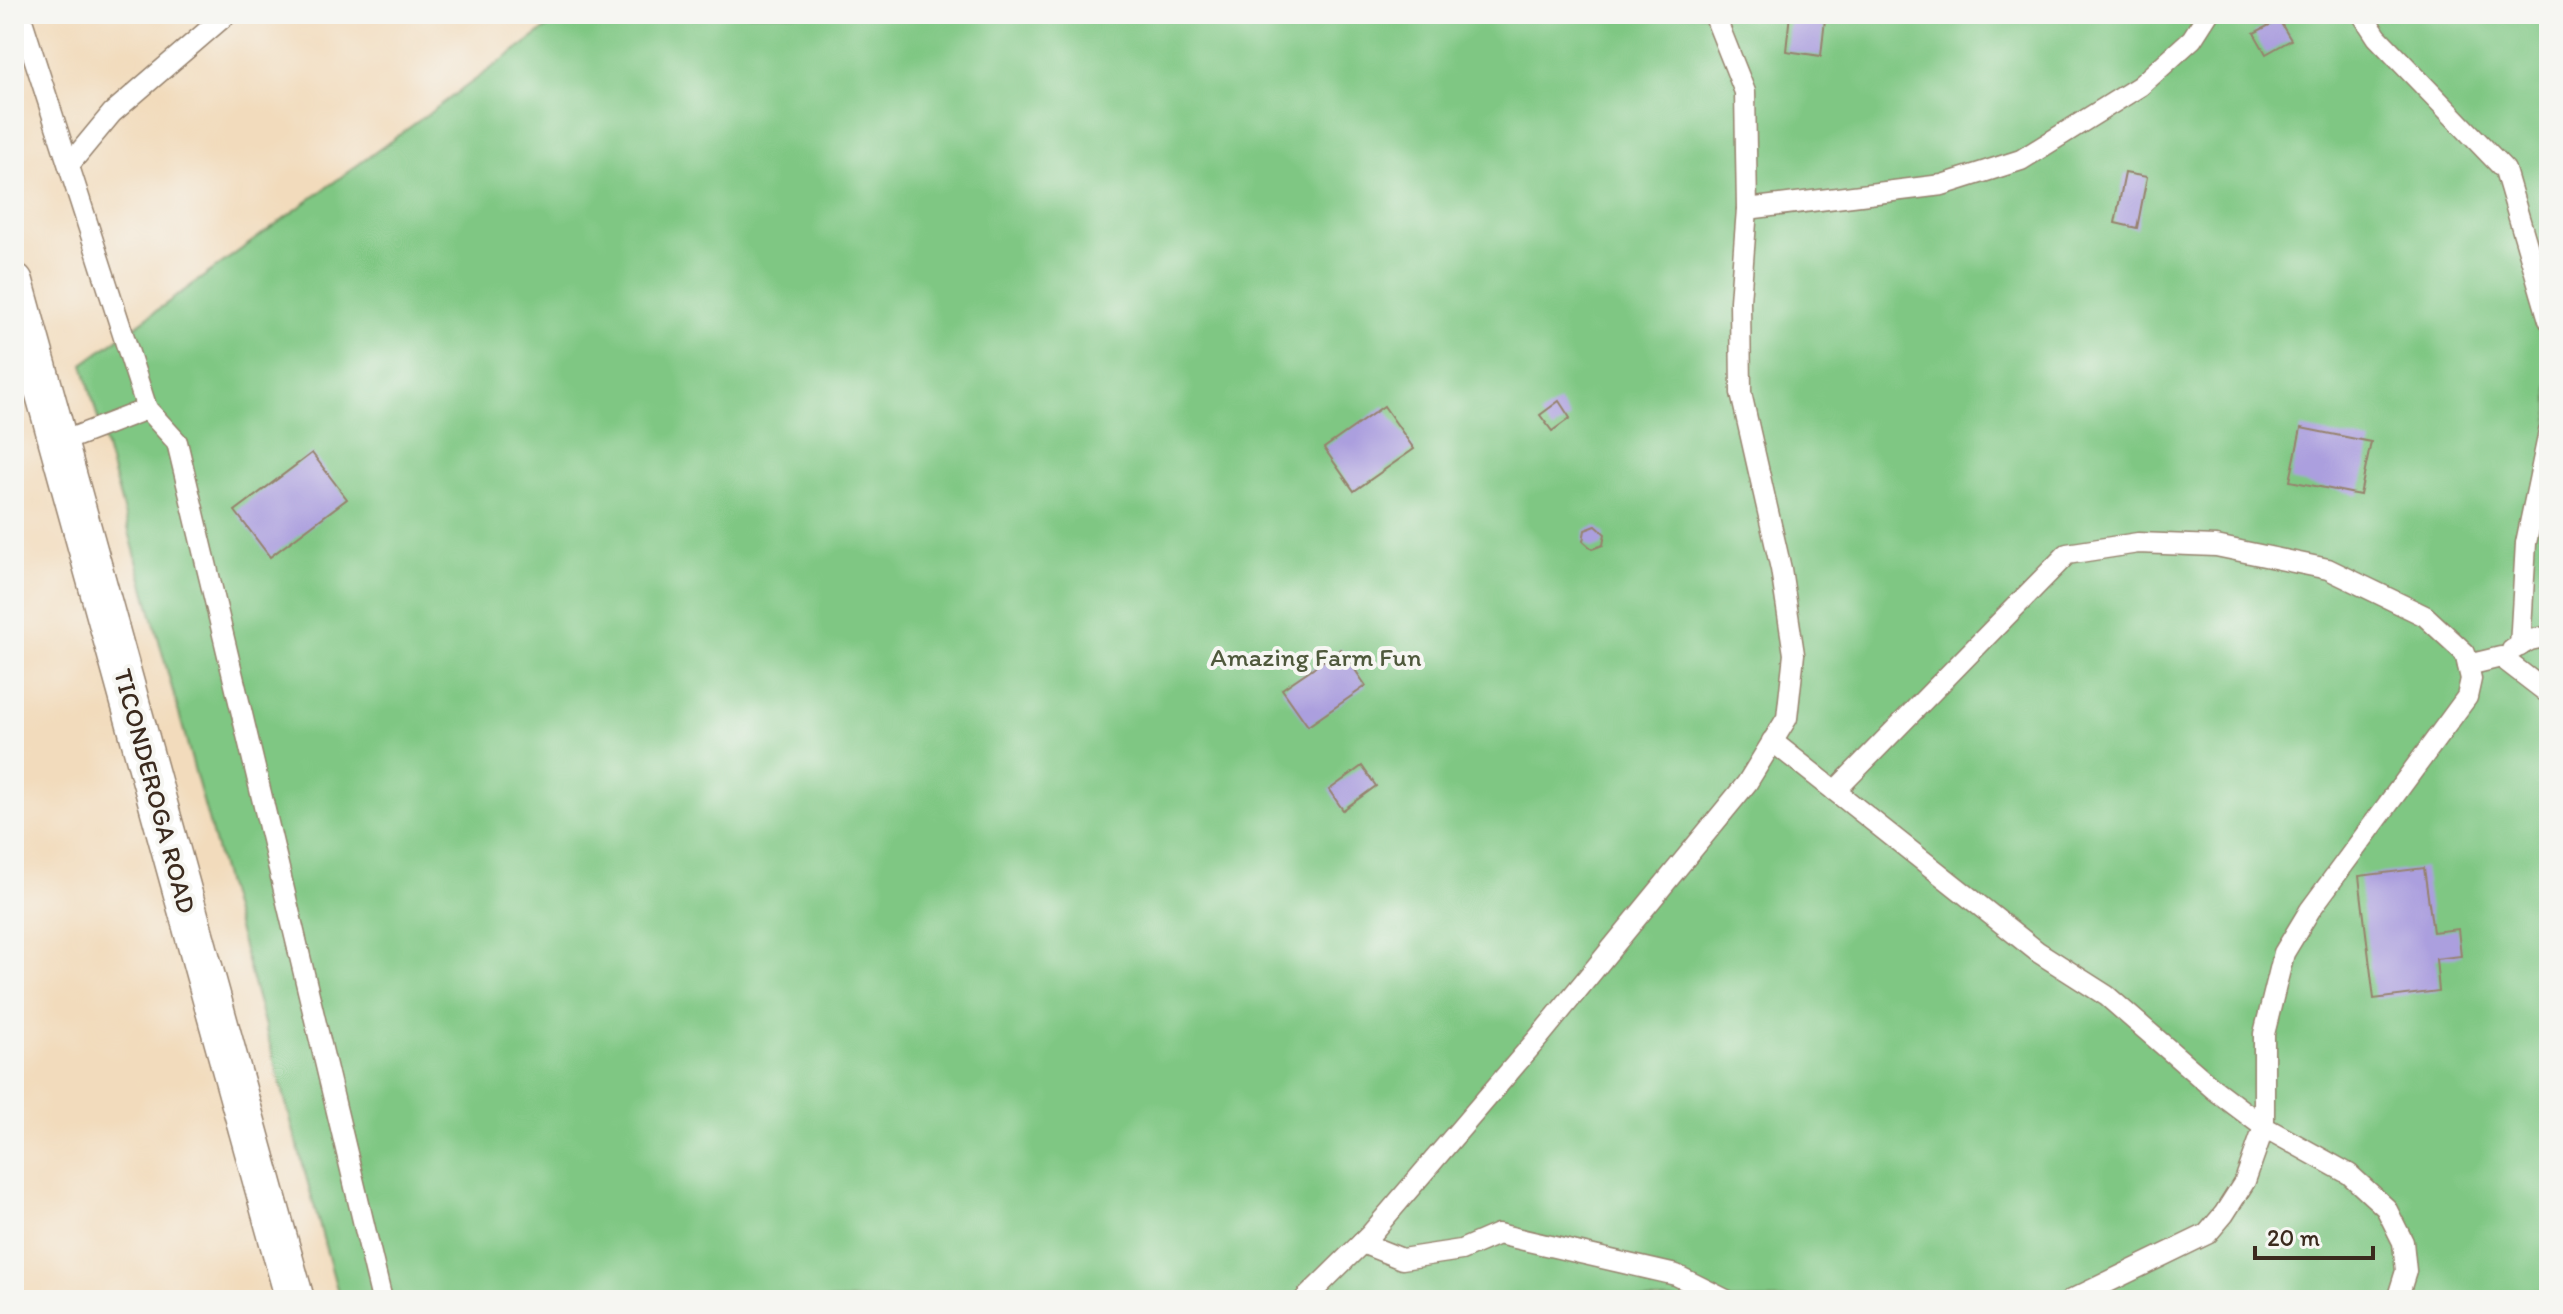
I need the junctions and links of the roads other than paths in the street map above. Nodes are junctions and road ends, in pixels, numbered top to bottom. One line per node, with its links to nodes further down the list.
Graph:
1 (20, 14): 6 (lane)
2 (227, 14): 6 (lane)
3 (1714, 14): 7 (lane)
4 (2208, 14): 7 (lane)
5 (2362, 14): 9 (lane)
6 (69, 165): 11 (lane)
7 (1747, 209): 19 (lane)
8 (14, 282): 10 (street, TICONDEROGA ROAD)
9 (2549, 320)
10 (27, 384): 13 (street, TICONDEROGA ROAD)
11 (147, 409): 13 (lane); 24 (lane)
12 (2549, 432): 15 (lane)
13 (59, 443): 23 (street, TICONDEROGA ROAD)
14 (2549, 636): 15 (lane)
15 (2520, 646): 16 (lane)
16 (2501, 657): 17 (lane); 18 (lane)
17 (2468, 665): 20 (lane); 21 (lane)
18 (2549, 694)
19 (1772, 741): 20 (lane); 22 (lane)
20 (1835, 791): 21 (lane)
21 (2264, 1127): 27 (lane); 28 (lane)
22 (1362, 1243): 25 (lane); 26 (lane)
23 (295, 1300)
24 (382, 1300)
25 (1304, 1300)
26 (1726, 1300)
27 (2071, 1300)
28 (2397, 1300)

